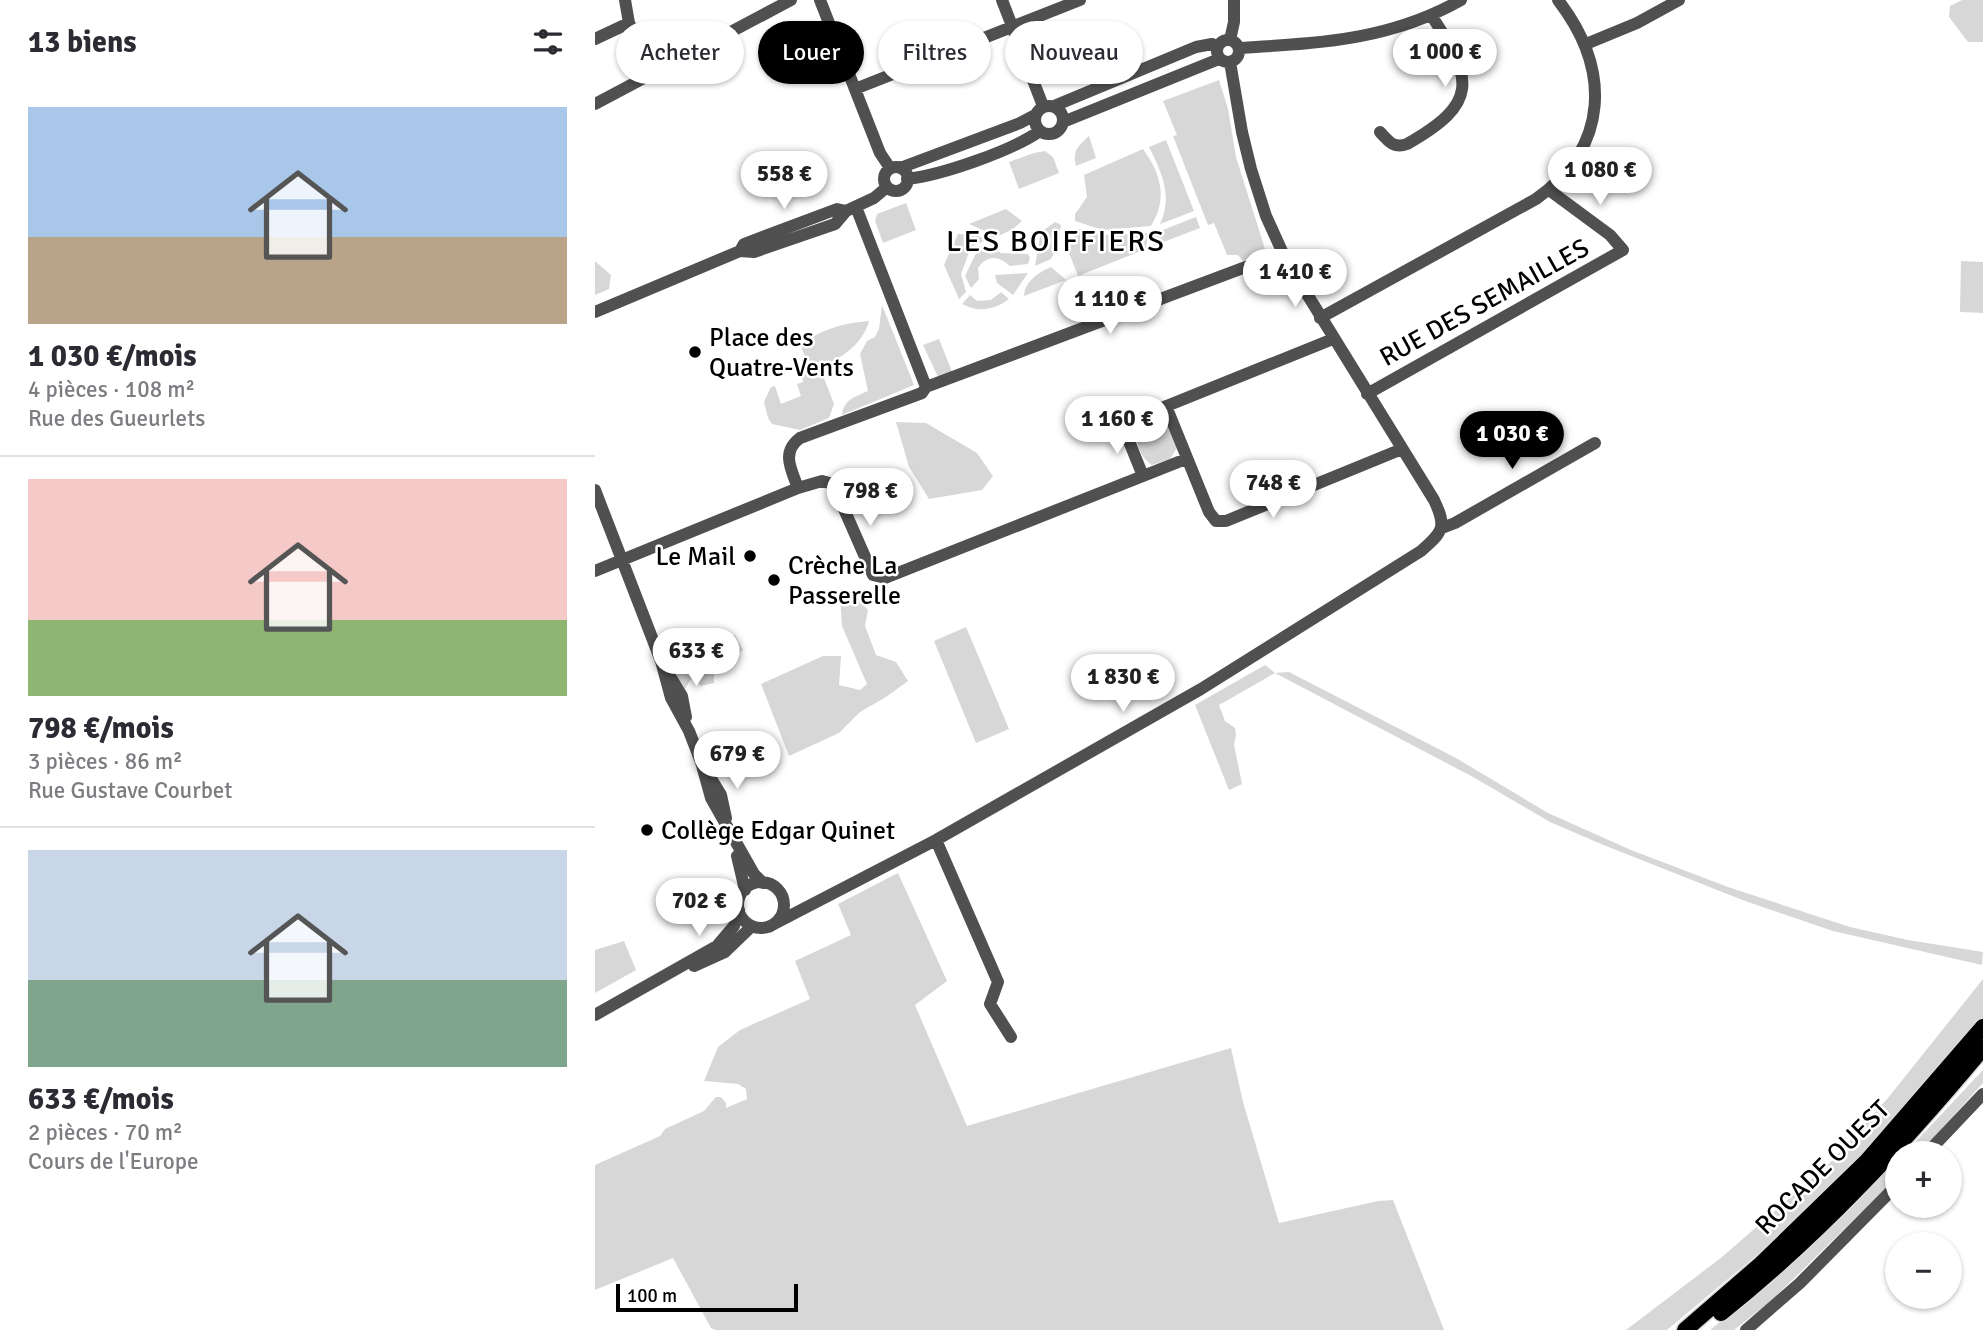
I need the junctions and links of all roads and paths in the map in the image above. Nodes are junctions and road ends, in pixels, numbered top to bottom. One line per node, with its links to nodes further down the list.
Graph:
1 (625, 0): 11 (street)
2 (791, 0): 14 (street)
3 (820, 0): 23 (street)
4 (1002, 0): 12 (street)
5 (1080, 0): 13 (street)
6 (1234, 0): 18 (street)
7 (1461, 0): 10 (street)
8 (1558, 0): 19 (street)
9 (1679, 0): 19 (street)
10 (1431, 15): 18 (street); 28 (street)
11 (629, 21)
12 (1010, 21)
13 (1027, 21)
14 (744, 25)
15 (616, 29): 17 (street)
16 (1005, 30): 23 (street)
17 (595, 39)
18 (1235, 44): 20 (street); 20 (street)
19 (1586, 44): 31 (street)
20 (1222, 56): 25 (street); 26 (street); 33 (street)
21 (631, 84): 24 (street)
22 (1034, 84): 25 (street)
23 (855, 89): 29 (street)
24 (595, 104)
25 (1044, 109): 26 (street); 27 (street); 29 (street)
26 (1063, 121): 27 (street)
27 (1040, 131): 29 (street)
28 (1380, 132)
29 (899, 172): 30 (street); 30 (street)
30 (887, 187): 32 (street)
31 (1549, 190): 35 (street); 38 (street, RUE DES SEMAILLES)
32 (851, 209): 34 (street); 37 (street)
33 (1283, 253): 35 (street); 37 (street)
34 (595, 312)
35 (1320, 318): 36 (street)
36 (1333, 339): 38 (street); 39 (street)
37 (926, 387): 44 (street)
38 (1367, 394): 41 (street)
39 (1166, 406): 42 (street); 43 (street)
40 (1595, 443): 46 (street)
41 (1402, 449): 42 (street); 46 (street)
42 (1186, 459): 43 (street)
43 (1143, 476): 44 (street)
44 (798, 488): 47 (street)
45 (595, 490): 47 (street)
46 (1442, 528): 50 (street)
47 (622, 561): 48 (street); 49 (street)
48 (595, 571)
49 (731, 836): 51 (street); 52 (street)
50 (936, 839): 54 (street); 61 (street)
51 (763, 883): 52 (street); 53 (street)
52 (745, 890): 55 (street)
53 (783, 901): 54 (street); 56 (street)
54 (815, 904): 56 (street)
55 (739, 910): 57 (street); 58 (street)
56 (774, 925): 57 (street)
57 (752, 926): 58 (street)
58 (671, 974): 59 (street)
59 (595, 1015)
60 (1983, 1027): 66 (main road, ROCADE OUEST)
61 (1011, 1037)
62 (1983, 1048): 67 (main road, ROCADE OUEST)
63 (1983, 1094): 64 (street)
64 (1938, 1141)
65 (1885, 1197): 68 (street)
66 (1685, 1330)
67 (1700, 1330)
68 (1746, 1330)

